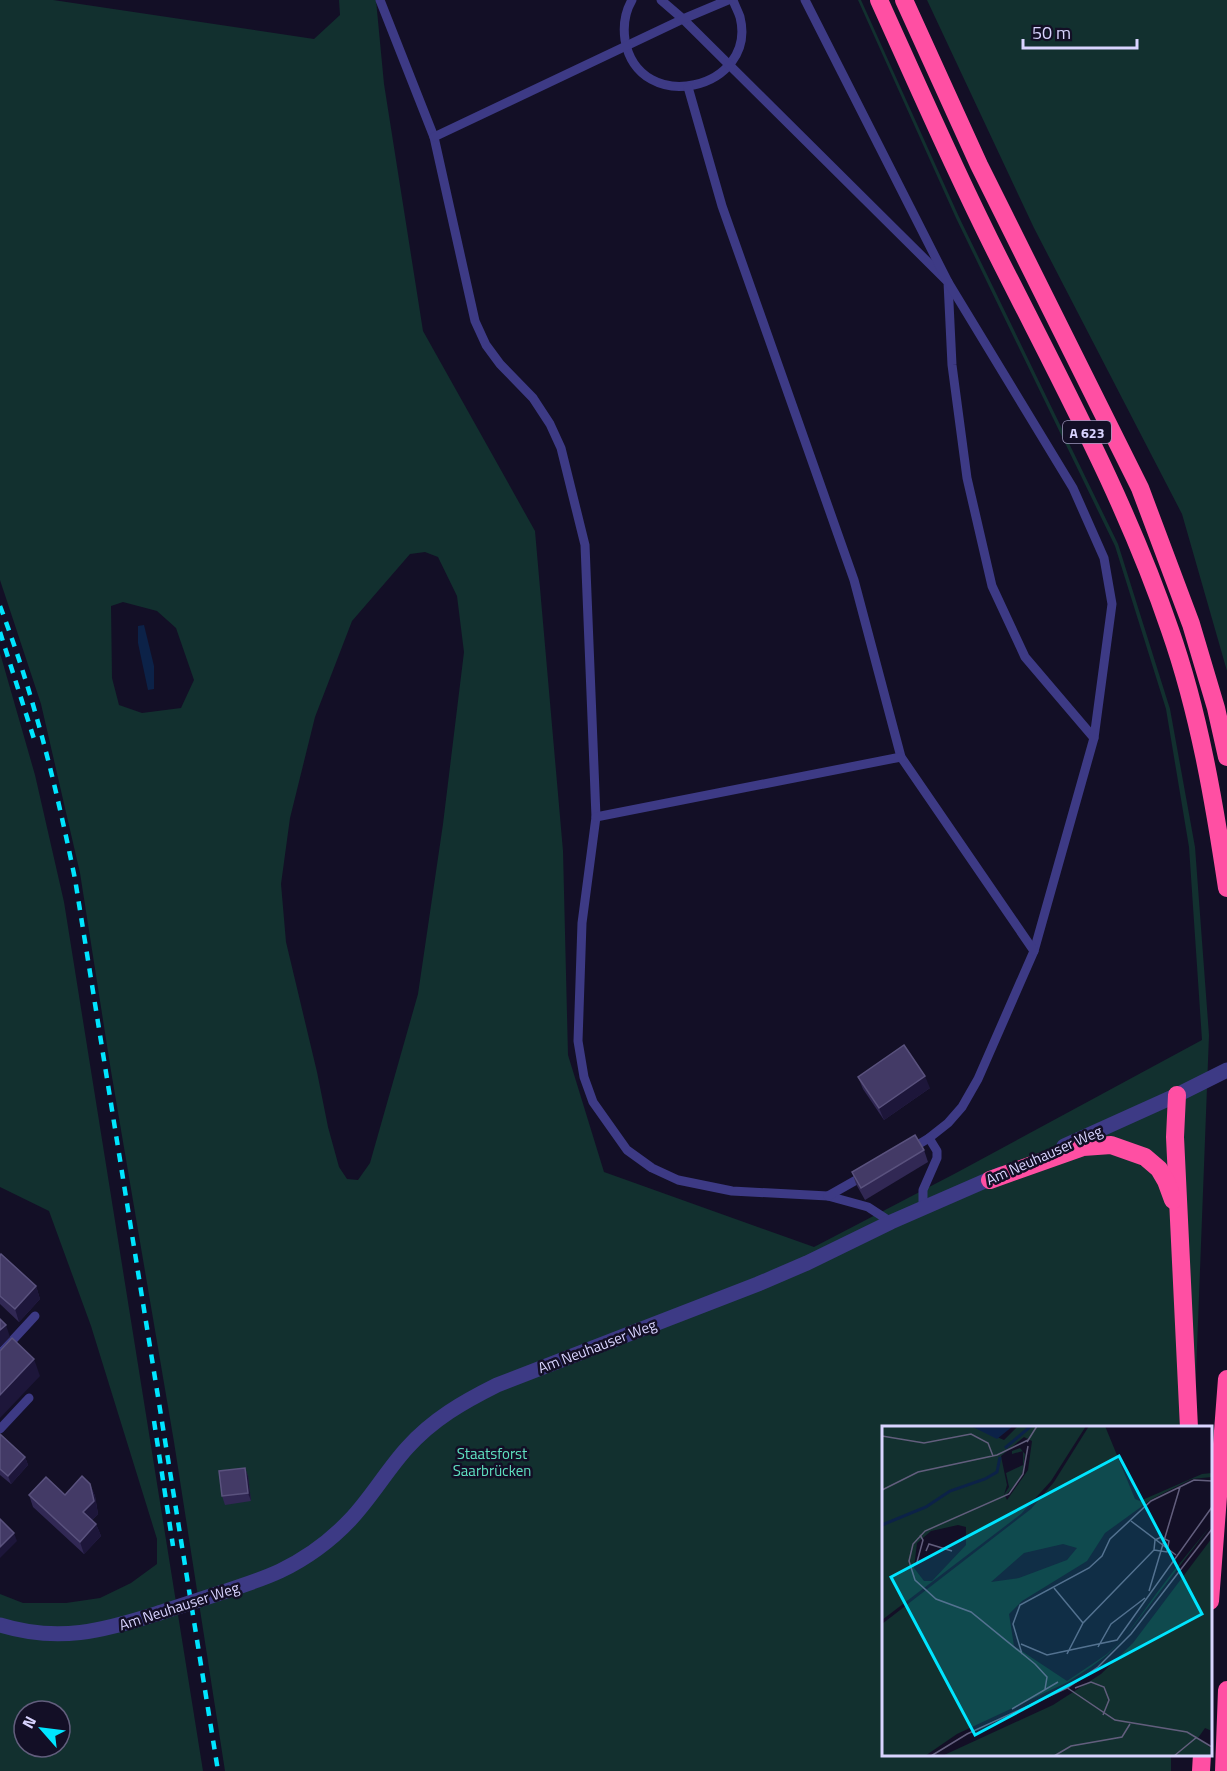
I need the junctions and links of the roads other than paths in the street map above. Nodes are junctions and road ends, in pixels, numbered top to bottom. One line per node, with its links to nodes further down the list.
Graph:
1 (380, 0): 13 (lane)
2 (632, 0): 10 (lane)
3 (661, 0): 9 (lane)
4 (728, 0): 9 (lane)
5 (733, 0): 11 (lane)
6 (806, 0): 14 (lane)
7 (879, 0): 19 (highway, A 623)
8 (904, 0): 16 (highway, A 623)
9 (683, 19): 10 (lane); 11 (lane)
10 (627, 47): 12 (lane); 13 (lane)
11 (728, 66): 12 (lane); 14 (lane)
12 (688, 87): 17 (lane)
13 (434, 138): 18 (lane)
14 (948, 282): 15 (lane); 15 (lane)
15 (1094, 738): 20 (lane)
16 (1227, 756)
17 (901, 757): 18 (lane); 20 (lane)
18 (596, 817): 27 (lane)
19 (1227, 888)
20 (1034, 951): 23 (lane)
21 (1227, 1070): 22 (street, Am Neuhauser Weg)
22 (1177, 1095): 26 (street, Am Neuhauser Weg); 30 (highway)
23 (929, 1138): 24 (lane); 28 (lane)
24 (899, 1155)
25 (879, 1167): 27 (lane)
26 (990, 1179): 28 (street, Am Neuhauser Weg); 30 (highway)
27 (828, 1196): 29 (lane)
28 (923, 1208): 29 (street, Am Neuhauser Weg)
29 (891, 1222): 38 (street, Am Neuhauser Weg, bridge)
30 (1178, 1222): 35 (highway)
31 (35, 1316): 32 (lane)
32 (0, 1354)
33 (1227, 1379): 37 (highway)
34 (29, 1398): 36 (lane)
35 (1189, 1426)
36 (0, 1429)
37 (1212, 1575)
38 (0, 1625)
39 (1227, 1690): 42 (highway)
40 (1202, 1756): 41 (highway)
41 (1201, 1771)
42 (1224, 1771)

